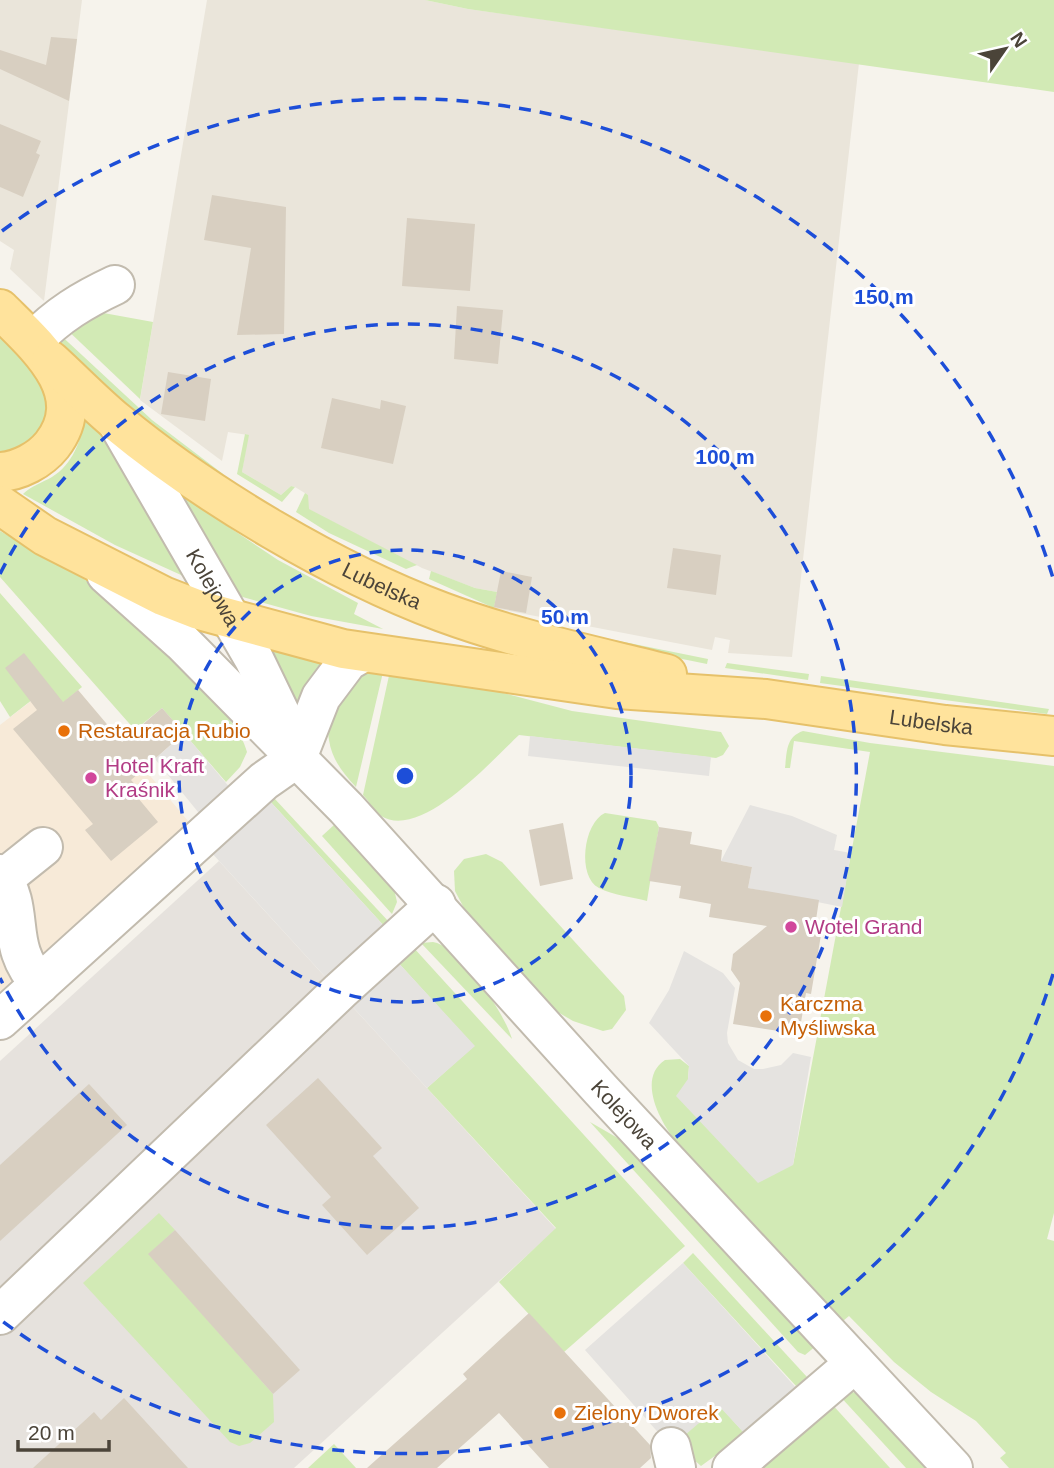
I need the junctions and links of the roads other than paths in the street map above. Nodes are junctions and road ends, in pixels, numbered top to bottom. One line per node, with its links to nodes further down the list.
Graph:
1 (115, 285): 3 (street)
2 (0, 309): 3 (main road, Lubelska)
3 (42, 351): 4 (main road, Lubelska); 5 (main road)
4 (117, 422): 8 (street, Kolejowa); 10 (main road, Lubelska)
5 (0, 472)
6 (0, 505): 7 (main road, Lubelska)
7 (82, 556): 8 (main road, Lubelska); 12 (street, Kolejowa)
8 (232, 620): 9 (main road, Lubelska); 12 (street, Kolejowa)
9 (362, 653): 10 (main road, Lubelska); 12 (street)
10 (766, 699): 11 (main road, Lubelska)
11 (1054, 736)
12 (296, 758): 15 (street, Kolejowa); 17 (street)
13 (43, 847): 14 (street)
14 (2, 876): 16 (street)
15 (436, 904): 19 (street); 20 (street, Kolejowa)
16 (9, 949): 17 (street)
17 (40, 984): 18 (street)
18 (0, 1020)
19 (0, 1315)
20 (855, 1363): 21 (street); 22 (street, Kolejowa)
21 (732, 1468)
22 (953, 1468)

